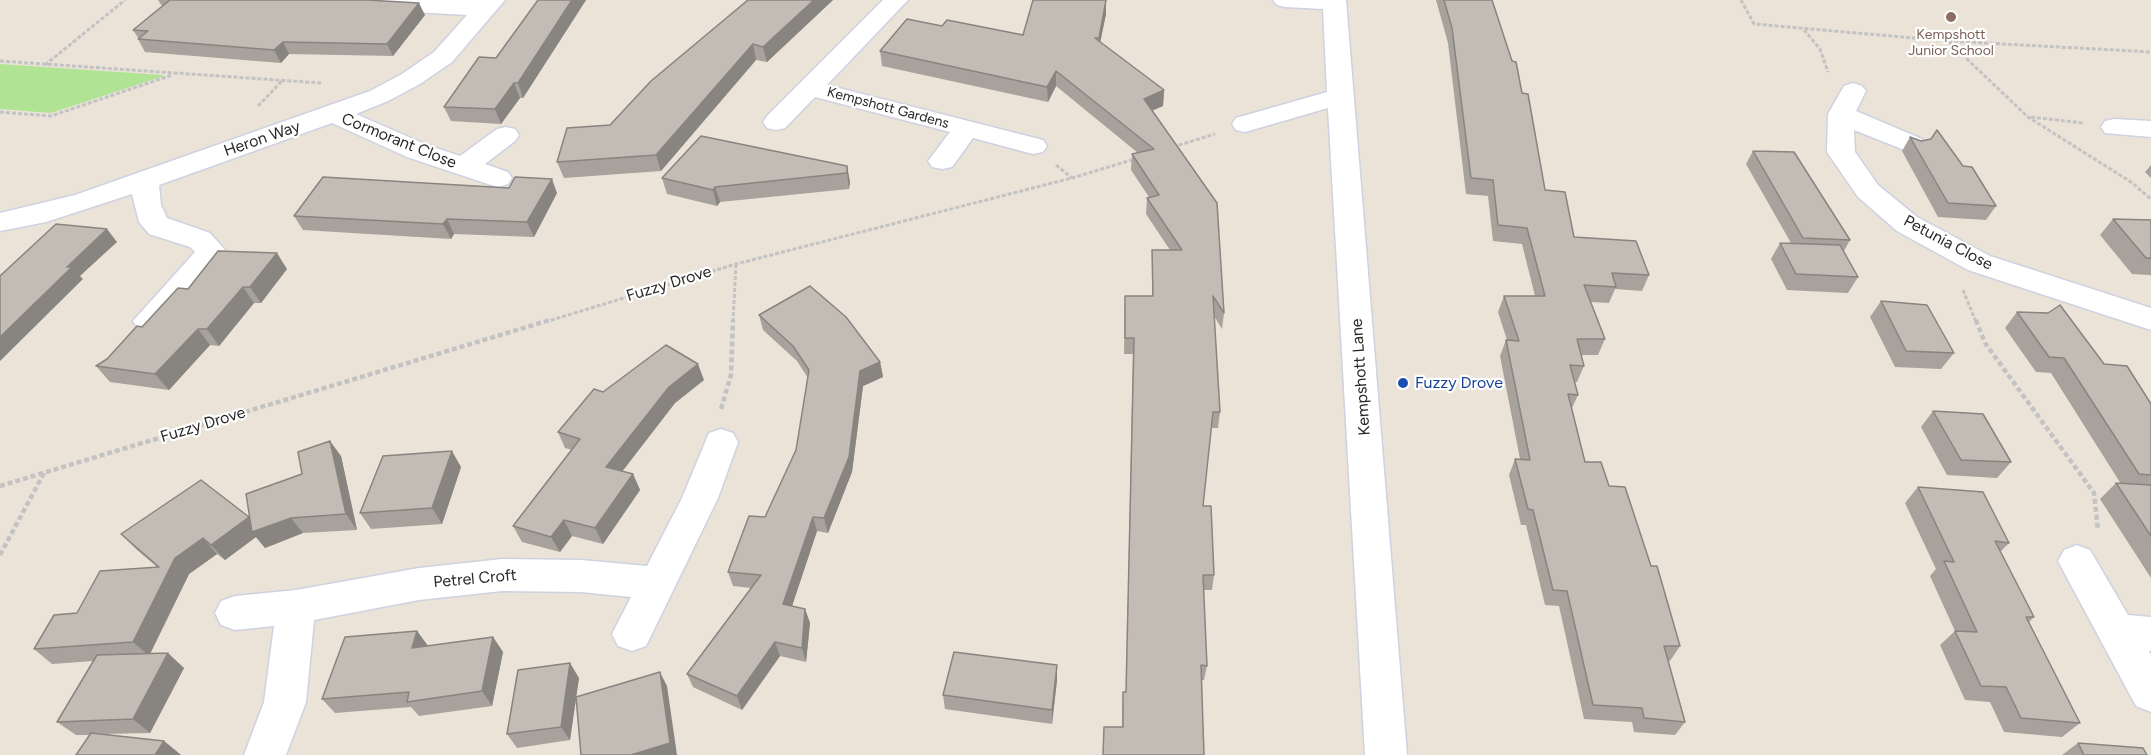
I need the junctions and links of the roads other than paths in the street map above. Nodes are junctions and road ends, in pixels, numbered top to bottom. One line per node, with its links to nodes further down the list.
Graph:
1 (325, 0): 5 (street)
2 (896, 0): 6 (street, Kempshott Gardens)
3 (1285, 0): 4 (street)
4 (1334, 1): 7 (street, Kempshott Lane)
5 (489, 4): 8 (street, Heron Way)
6 (809, 88): 9 (street, Kempshott Gardens); 12 (street, Kempshott Gardens)
7 (1341, 96): 10 (street); 33 (street, Kempshott Lane)
8 (333, 114): 18 (street, Cormorant Close); 20 (street, Heron Way)
9 (776, 122)
10 (1245, 124)
11 (2114, 127): 13 (street)
12 (966, 129): 16 (street, Kempshott Gardens); 17 (street, Kempshott Gardens)
13 (2151, 129)
14 (506, 135): 18 (street, Cormorant Close)
15 (1911, 145): 22 (street, Petunia Close)
16 (1033, 146)
17 (942, 161)
18 (465, 167): 19 (street, Cormorant Close)
19 (498, 178)
20 (144, 181): 21 (street, Heron Way); 23 (street)
21 (0, 222)
22 (2151, 319)
23 (131, 340)
24 (721, 442): 26 (street)
25 (2076, 561): 29 (street)
26 (657, 583): 27 (street, Petrel Croft); 30 (street)
27 (296, 607): 28 (street, Petrel Croft); 32 (street)
28 (235, 613)
29 (2133, 633): 31 (street)
30 (632, 634)
31 (2151, 693)
32 (265, 755)
33 (1386, 755)

